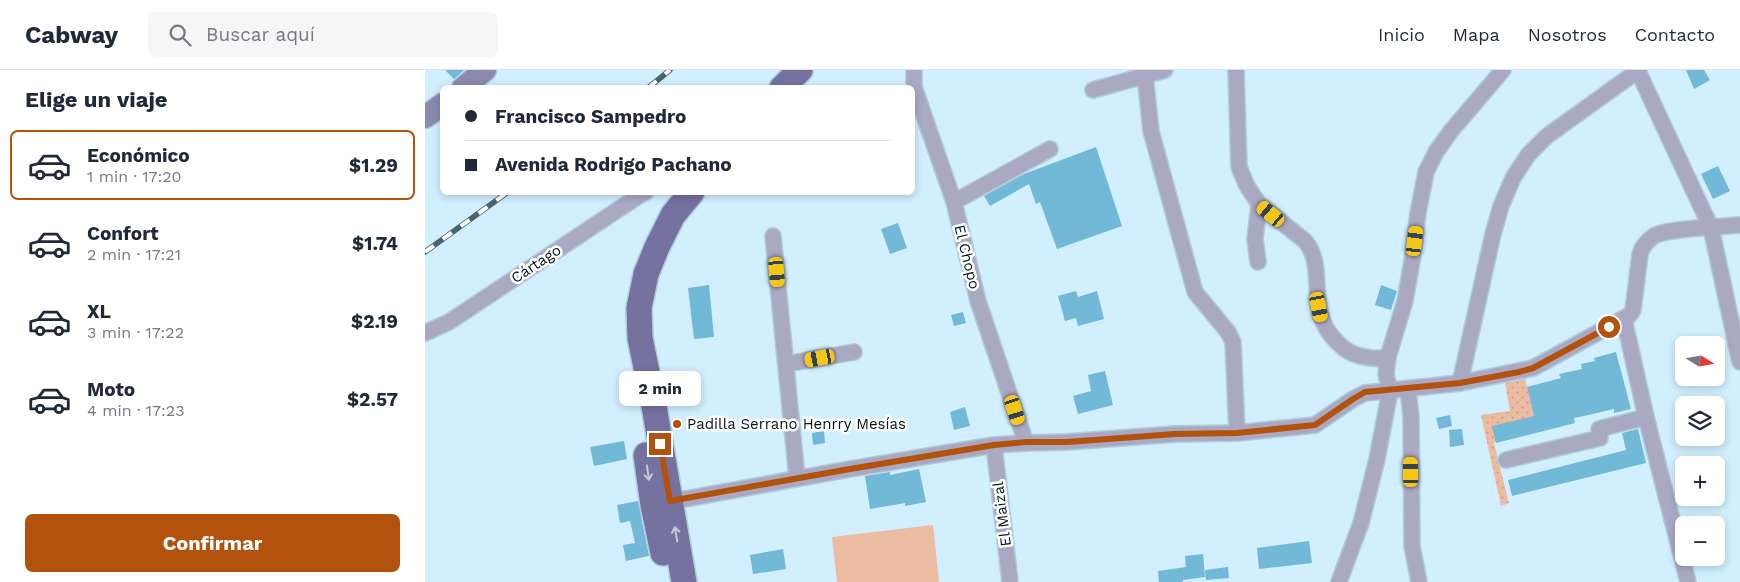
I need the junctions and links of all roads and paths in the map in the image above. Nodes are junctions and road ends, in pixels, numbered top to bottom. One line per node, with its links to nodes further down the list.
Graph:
1 (485, 70): 10 (street)
2 (801, 70): 11 (main road)
3 (817, 70): 12 (main road)
4 (914, 70): 13 (street, El Chopo)
5 (1165, 70): 9 (street)
6 (1236, 70): 23 (street)
7 (1503, 70): 31 (street)
8 (1639, 70): 25 (street); 34 (street)
9 (1145, 76): 15 (street); 38 (street)
10 (467, 85)
11 (785, 85)
12 (803, 85)
13 (914, 85)
14 (915, 90): 22 (street, El Chopo)
15 (1093, 90)
16 (440, 106): 17 (street)
17 (425, 117)
18 (1050, 149): 22 (street)
19 (640, 195): 29 (street, Cártago)
20 (674, 195): 43 (main road, one-way to 43)
21 (690, 195): 43 (main road)
22 (954, 202): 39 (street, El Chopo)
23 (1259, 204): 27 (street); 31 (street)
24 (1740, 225): 25 (street)
25 (1711, 228): 28 (street); 32 (street)
26 (773, 236): 33 (street)
27 (1258, 262)
28 (1624, 319): 34 (street); 37 (street)
29 (425, 333)
30 (854, 352): 33 (street)
31 (1388, 357): 36 (street)
32 (1740, 362)
33 (786, 364): 42 (street)
34 (1460, 383): 35 (street)
35 (1408, 389): 36 (street); 48 (street)
36 (1389, 391): 38 (street); 47 (street)
37 (1646, 417): 41 (street); 49 (street)
38 (1237, 433): 39 (street)
39 (1026, 442): 40 (street)
40 (994, 445): 42 (street); 46 (street, El Maizal)
41 (1506, 460)
42 (797, 478): 43 (street)
43 (661, 503): 44 (main road); 45 (main road, one-way to 43)
44 (669, 582)
45 (684, 582)
46 (1010, 582)
47 (1339, 582)
48 (1419, 582)
49 (1688, 582)

